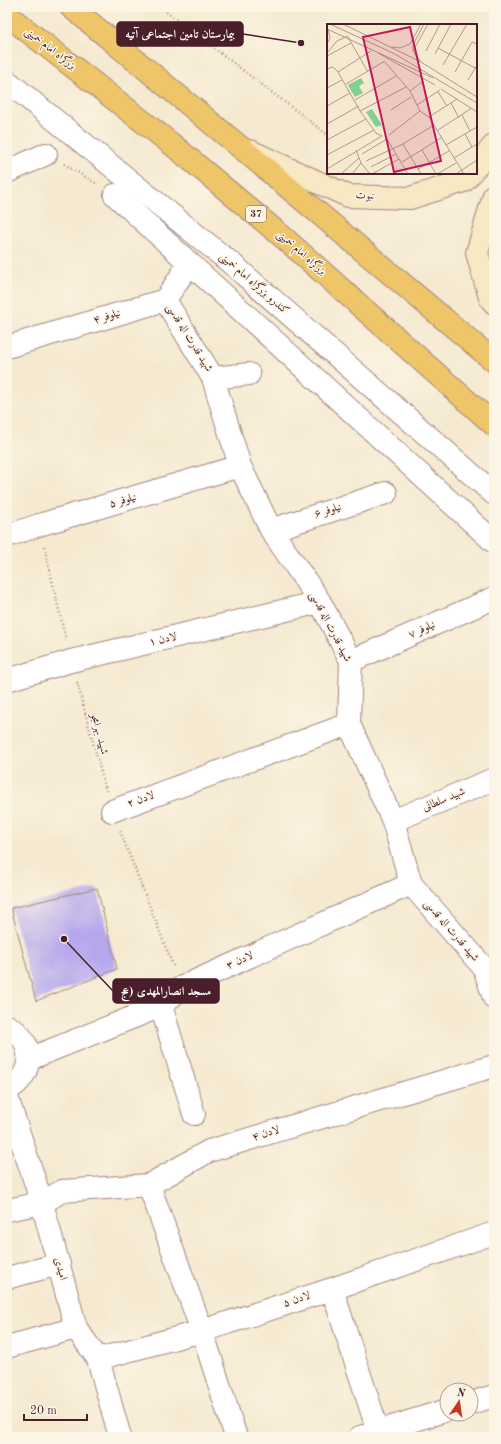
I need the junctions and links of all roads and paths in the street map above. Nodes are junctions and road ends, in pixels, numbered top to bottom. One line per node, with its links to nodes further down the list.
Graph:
1 (71, 7): 7 (highway)
2 (160, 7): 5 (path)
3 (7, 16): 23 (highway, بزرگراه امام خمینی / 37)
4 (7, 81): 26 (street, کندرو بزرگراه امام خمینی)
5 (327, 134)
6 (494, 145): 9 (main road)
7 (239, 146): 11 (main road, نبوت); 20 (highway)
8 (46, 154): 10 (street); 12 (path)
9 (477, 166)
10 (7, 172)
11 (470, 174)
12 (115, 195): 16 (street)
13 (494, 195): 15 (main road)
14 (494, 236): 15 (street)
15 (477, 253): 18 (main road)
16 (189, 264): 17 (street); 30 (street)
17 (165, 300): 19 (street, نیلوفر ۴); 22 (street, شهید قدرت اله قدسی)
18 (494, 303)
19 (7, 348)
20 (494, 362)
21 (249, 374): 22 (street)
22 (213, 378): 24 (street, شهید قدرت اله قدسی)
23 (494, 425)
24 (240, 466): 27 (street, نیلوفر ۵); 28 (street, شهید قدرت اله قدسی)
25 (386, 493): 28 (street, نیلوفر ۶)
26 (494, 494)
27 (39, 525): 29 (street, نیلوفر ۵); 33 (path, شهید بهرامجو)
28 (271, 530): 32 (street, شهید قدرت اله قدسی)
29 (7, 536)
30 (494, 542)
31 (494, 598): 34 (street, نیلوفر ۷)
32 (320, 602): 33 (street, لادن ۱); 34 (street, شهید قدرت اله قدسی)
33 (71, 661): 35 (street, لادن ۱); 38 (path, شهید بهرامجو)
34 (350, 661): 36 (street, شهید قدرت اله قدسی)
35 (7, 680)
36 (349, 724): 38 (street, لادن ۲); 39 (street, شهید قدرت اله قدسی)
37 (494, 779): 39 (street, شهید سلطانی)
38 (112, 811): 42 (path)
39 (393, 821): 40 (street, شهید قدرت اله قدسی)
40 (411, 884): 41 (street, شهید قدرت اله قدسی); 42 (street, لادن ۳)
41 (489, 967): 43 (street, شهید قدرت اله قدسی)
42 (182, 987): 44 (street, لادن ۳)
43 (494, 998)
44 (161, 1006): 46 (street, لادن ۳); 50 (street)
45 (7, 1026): 46 (street)
46 (29, 1059): 48 (street)
47 (494, 1066): 51 (street, لادن ۴)
48 (7, 1090)
49 (7, 1097): 52 (street, امیدی)
50 (194, 1114)
51 (149, 1185): 52 (street, لادن ۴); 59 (street)
52 (42, 1202): 53 (street, لادن ۴); 55 (street, امیدی)
53 (7, 1210)
54 (494, 1233): 57 (street, لادن ۵)
55 (59, 1264): 56 (street); 58 (street, امیدی)
56 (7, 1278)
57 (332, 1289): 59 (street, لادن ۵); 65 (street)
58 (76, 1328): 60 (street); 61 (street, امیدی)
59 (202, 1331): 61 (street, لادن ۵); 67 (street)
60 (7, 1347)
61 (98, 1359): 66 (street, امیدی)
62 (494, 1396): 63 (street)
63 (479, 1401)
64 (439, 1413): 65 (street)
65 (373, 1435)
66 (120, 1437)
67 (236, 1437)

